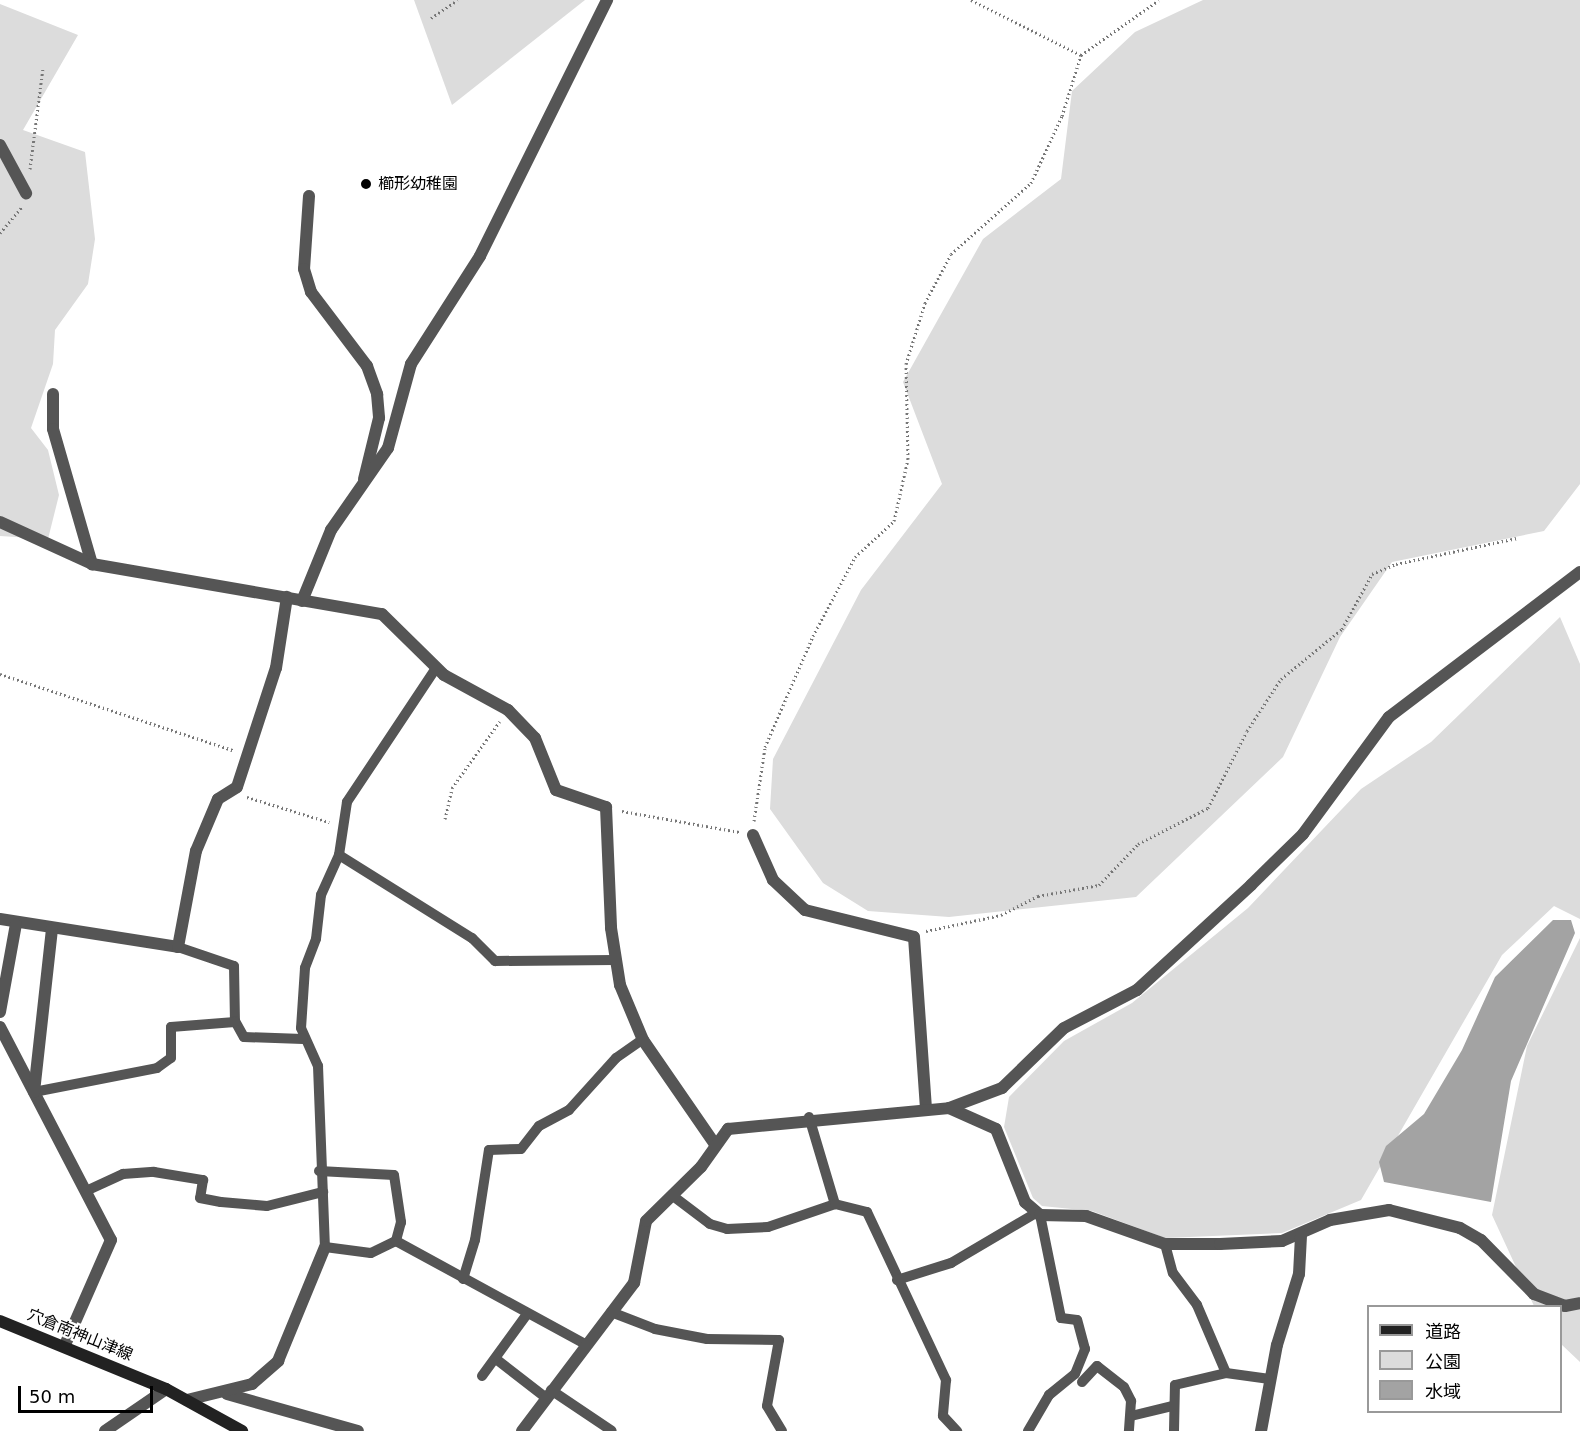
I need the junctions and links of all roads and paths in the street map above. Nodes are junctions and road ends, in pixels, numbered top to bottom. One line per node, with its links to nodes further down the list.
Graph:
1 (458, 0): 5 (path)
2 (607, 0): 13 (street)
3 (971, 0): 6 (path)
4 (1159, 0): 6 (path)
5 (431, 18)
6 (1081, 55): 28 (path)
7 (43, 68): 9 (path)
8 (0, 145): 9 (street)
9 (26, 193): 11 (path)
10 (309, 196): 13 (street)
11 (0, 233)
12 (53, 394): 16 (street)
13 (363, 483): 19 (street)
14 (0, 522): 16 (street)
15 (1517, 538): 33 (path)
16 (92, 564): 18 (street)
17 (1580, 572): 42 (street)
18 (287, 597): 19 (street); 23 (street)
19 (302, 601): 20 (street)
20 (436, 668): 22 (street); 27 (lane)
21 (0, 674): 23 (path)
22 (508, 710): 25 (street); 26 (path)
23 (248, 755): 24 (street)
24 (237, 787): 27 (path); 34 (street)
25 (606, 807): 28 (path); 35 (street)
26 (445, 819)
27 (340, 825): 29 (lane)
28 (753, 835): 33 (street)
29 (339, 855): 35 (lane); 39 (lane)
30 (0, 919): 31 (street)
31 (16, 924): 32 (street); 36 (street)
32 (52, 930): 34 (street); 41 (street)
33 (914, 937): 43 (street)
34 (178, 947): 37 (lane)
35 (614, 960): 40 (street)
36 (0, 1012)
37 (235, 1022): 39 (lane); 41 (lane)
38 (0, 1027): 41 (street)
39 (303, 1039): 46 (lane)
40 (643, 1039): 45 (street); 56 (lane)
41 (34, 1092): 47 (street)
42 (949, 1108): 43 (street); 51 (street)
43 (926, 1110): 44 (street)
44 (809, 1117): 45 (street); 50 (lane)
45 (714, 1143): 49 (street)
46 (319, 1171): 48 (lane); 53 (lane)
47 (86, 1191): 48 (lane); 63 (street)
48 (323, 1192): 55 (lane)
49 (673, 1196): 50 (lane); 59 (street)
50 (835, 1204): 57 (lane)
51 (1038, 1214): 54 (street); 57 (lane); 82 (lane)
52 (1301, 1235): 54 (street); 58 (street); 67 (street)
53 (396, 1241): 55 (lane); 56 (lane)
54 (1165, 1244): 65 (lane)
55 (326, 1246): 71 (street)
56 (463, 1279): 60 (lane)
57 (897, 1280): 81 (lane)
58 (1580, 1303)
59 (611, 1311): 62 (street); 80 (lane)
60 (528, 1314): 62 (lane); 64 (lane)
61 (0, 1321): 63 (main road, 穴倉南神山津線)
62 (583, 1343): 70 (street)
63 (65, 1345): 69 (main road, 穴倉南神山津線)
64 (496, 1359): 66 (lane); 70 (lane)
65 (1226, 1373): 67 (lane); 73 (lane)
66 (482, 1376)
67 (1270, 1379): 85 (street)
68 (1082, 1382): 74 (lane)
69 (166, 1389): 72 (main road, 穴倉南神山津線); 75 (street)
70 (548, 1393): 78 (street); 79 (lane)
71 (227, 1394): 72 (street); 77 (street)
72 (187, 1400): 76 (main road, 穴倉南神山津線)
73 (1172, 1406): 74 (lane); 84 (lane)
74 (1131, 1416): 83 (lane)
75 (105, 1431)
76 (242, 1431)
77 (358, 1431)
78 (522, 1431)
79 (612, 1431)
80 (782, 1431)
81 (957, 1431)
82 (1028, 1431)
83 (1130, 1431)
84 (1174, 1431)
85 (1261, 1431)

